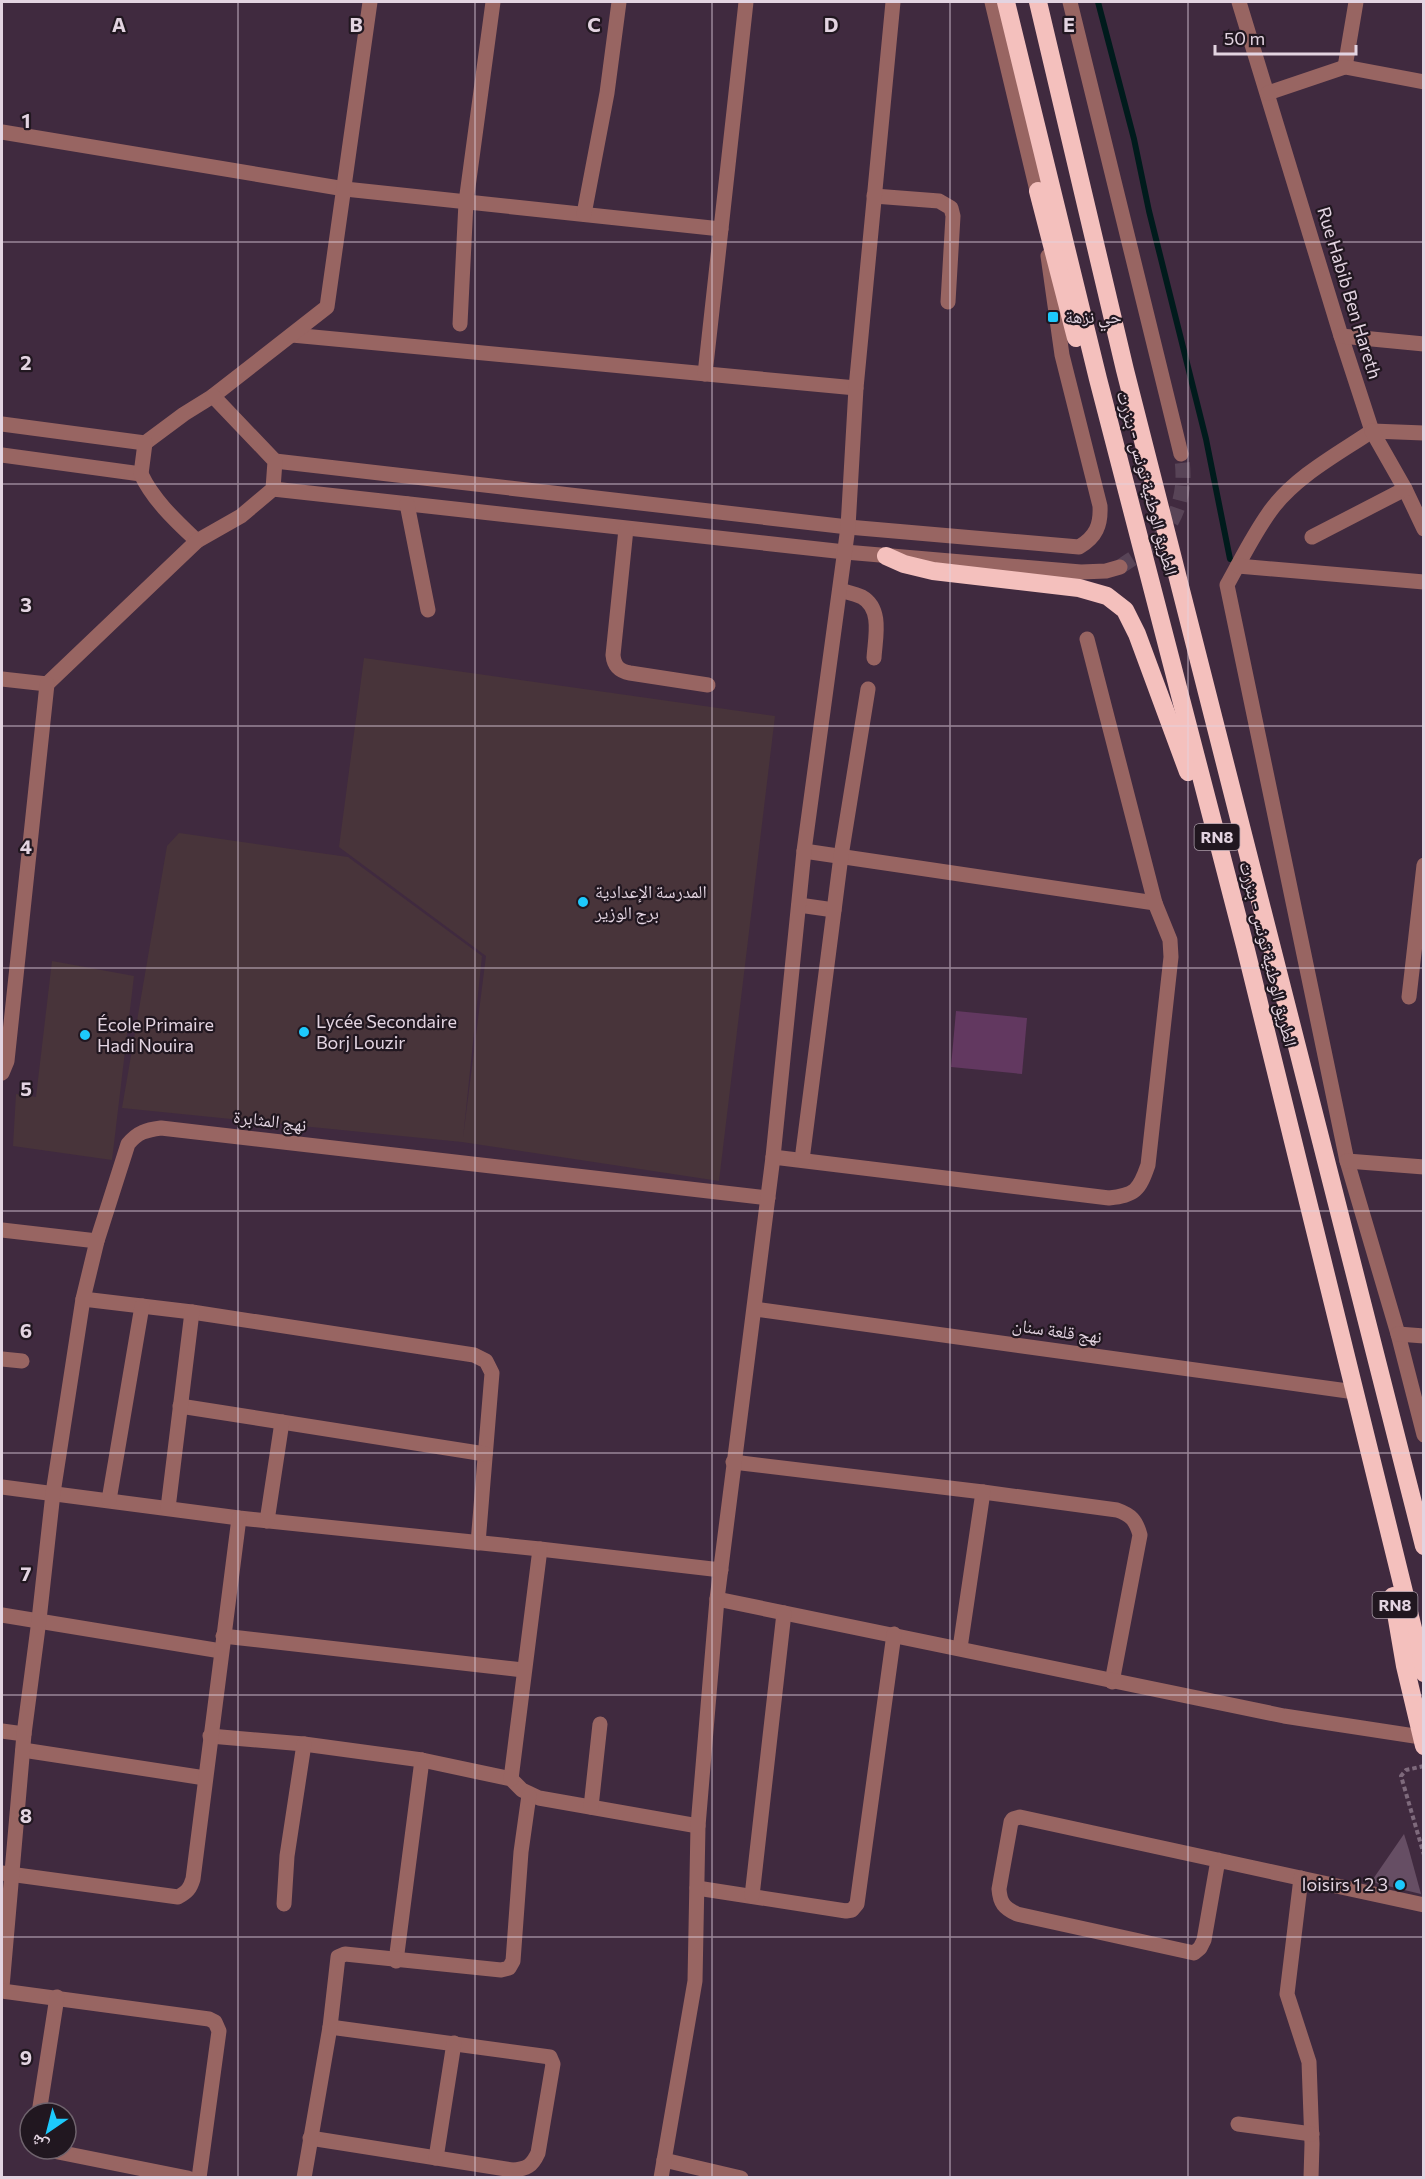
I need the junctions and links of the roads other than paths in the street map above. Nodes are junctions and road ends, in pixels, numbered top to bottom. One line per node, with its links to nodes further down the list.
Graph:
1 (370, 2): 16 (street)
2 (493, 2): 19 (street)
3 (619, 2): 20 (street)
4 (746, 2): 21 (street)
5 (893, 2): 18 (street)
6 (992, 2): 17 (street)
7 (1006, 2): 67 (highway, الطريق الوطنية تونس - بنزرت / RN8)
8 (1038, 2): 100 (highway, الطريق الوطنية تونس - بنزرت / RN8)
9 (1070, 2): 34 (street)
10 (1239, 2): 14 (street, Rue Habib Ben Hareth)
11 (1356, 2): 12 (street)
12 (1344, 67): 13 (street); 14 (street)
13 (1424, 82)
14 (1268, 93): 25 (street, Rue Habib Ben Hareth)
15 (2, 132): 16 (street)
16 (345, 189): 19 (street); 24 (street)
17 (1038, 191): 41 (street); 59 (highway, RN8)
18 (874, 196): 22 (street); 28 (street)
19 (466, 202): 20 (street); 23 (street)
20 (584, 214): 21 (street)
21 (721, 229): 27 (street)
22 (948, 302)
23 (460, 324)
24 (292, 335): 27 (street); 29 (street)
25 (1341, 336): 26 (street); 31 (street, Rue Habib Ben Hareth)
26 (1424, 344)
27 (705, 374): 28 (street)
28 (856, 388): 41 (street)
29 (213, 396): 33 (street); 36 (street)
30 (2, 424): 33 (street)
31 (1372, 431): 32 (street); 39 (street, Rue Habib Ben Hareth); 48 (street)
32 (1424, 433)
33 (145, 443): 37 (street)
34 (1181, 454)
35 (2, 455): 37 (street)
36 (275, 461): 38 (street); 41 (street)
37 (141, 474): 45 (street)
38 (273, 489): 40 (street); 45 (street)
39 (1405, 489): 43 (street, Rue Habib Ben Hareth); 44 (street)
40 (407, 504): 42 (street); 52 (street)
41 (848, 527): 46 (street)
42 (626, 529): 46 (street); 57 (street)
43 (1424, 529)
44 (1312, 537)
45 (197, 541): 56 (street)
46 (845, 552): 47 (street); 51 (street)
47 (886, 556): 49 (street); 59 (highway, RN8)
48 (1238, 566): 50 (street); 72 (street)
49 (1120, 567)
50 (1424, 582)
51 (840, 590): 54 (street); 60 (street)
52 (428, 610)
53 (1087, 639): 64 (street)
54 (874, 658)
55 (2, 680): 56 (street)
56 (47, 684): 69 (street)
57 (708, 685)
58 (868, 689): 61 (street)
59 (1188, 772): 67 (highway, RN8)
60 (804, 851): 61 (street); 65 (street)
61 (841, 856): 64 (street); 66 (street)
62 (1424, 865): 63 (street)
63 (1422, 889): 68 (street)
64 (1155, 903): 71 (street)
65 (799, 904): 66 (street); 70 (street)
66 (834, 910): 71 (street)
67 (1245, 946): 85 (highway, الطريق الوطنية تونس - بنزرت / RN8)
68 (1408, 997)
69 (2, 1073)
70 (773, 1157): 71 (street); 74 (street)
71 (802, 1160)
72 (1347, 1161): 73 (street); 81 (street)
73 (1424, 1167)
74 (768, 1198): 76 (street, نهج المثابرة); 79 (street)
75 (2, 1230): 76 (street)
76 (97, 1241): 77 (street, نهج المثابرة)
77 (82, 1299): 78 (street); 93 (street, نهج المثابرة)
78 (142, 1306): 80 (street); 95 (street)
79 (755, 1309): 85 (street, نهج قلعة سنان); 90 (street)
80 (192, 1312): 86 (street); 89 (street)
81 (1398, 1334): 82 (street); 88 (street)
82 (1424, 1336)
83 (2, 1359): 84 (street)
84 (22, 1361)
85 (1355, 1392): 91 (highway, الطريق الوطنية تونس - بنزرت / RN8)
86 (180, 1406): 87 (street); 96 (street)
87 (282, 1422): 89 (street); 98 (street)
88 (1424, 1435)
89 (485, 1454): 99 (street)
90 (734, 1462): 94 (street); 102 (street)
91 (1374, 1473): 112 (highway, الطريق الوطنية تونس - بنزرت / RN8); 118 (highway, RN8)
92 (2, 1487): 93 (street)
93 (52, 1492): 95 (street); 106 (street, نهج المثابرة)
94 (983, 1492): 109 (street); 113 (street)
95 (109, 1500): 96 (street)
96 (168, 1508): 97 (street)
97 (238, 1518): 98 (street); 108 (street)
98 (267, 1521): 99 (street)
99 (478, 1543): 101 (street)
100 (1424, 1546)
101 (540, 1549): 102 (street); 111 (street)
102 (721, 1570): 103 (street)
103 (717, 1599): 104 (street); 126 (street)
104 (784, 1613): 107 (street); 131 (street)
105 (2, 1615): 106 (street)
106 (39, 1620): 110 (street); 116 (street, نهج المثابرة)
107 (894, 1634): 109 (street); 131 (street)
108 (223, 1636): 110 (street); 111 (street)
109 (960, 1648): 113 (street)
110 (222, 1652): 117 (street)
111 (524, 1670): 123 (street)
112 (1424, 1673)
113 (1112, 1682): 118 (street)
114 (600, 1724): 125 (street)
115 (2, 1731): 116 (street)
116 (24, 1734): 120 (street, نهج المثابرة)
117 (210, 1736): 119 (street); 122 (street)
118 (1422, 1742)
119 (304, 1744): 121 (street); 132 (street)
120 (23, 1749): 122 (street); 128 (street, نهج المثابرة)
121 (422, 1760): 123 (street); 134 (street)
122 (205, 1778): 128 (street)
123 (511, 1779): 124 (street)
124 (529, 1795): 125 (street); 134 (street)
125 (591, 1807): 126 (street)
126 (698, 1826): 130 (street)
127 (1218, 1860): 127 (street); 129 (street)
128 (7, 1874): 135 (street, نهج المثابرة)
129 (1301, 1878): 133 (street); 141 (street)
130 (697, 1888): 131 (street); 145 (street)
131 (752, 1896)
132 (284, 1904)
133 (1424, 1905)
134 (396, 1960): 137 (street)
135 (2, 1989): 136 (street)
136 (57, 1997): 139 (street); 147 (street)
137 (330, 2027): 138 (street); 142 (street)
138 (454, 2043): 144 (street); 144 (street)
139 (41, 2101)
140 (1238, 2124): 141 (street)
141 (1312, 2134): 151 (street)
142 (310, 2138): 144 (street); 148 (street)
143 (78, 2156): 146 (street)
144 (436, 2158)
145 (664, 2160): 149 (street); 150 (street)
146 (188, 2178)
147 (199, 2178)
148 (304, 2178)
149 (661, 2178)
150 (741, 2178)
151 (1311, 2178)

